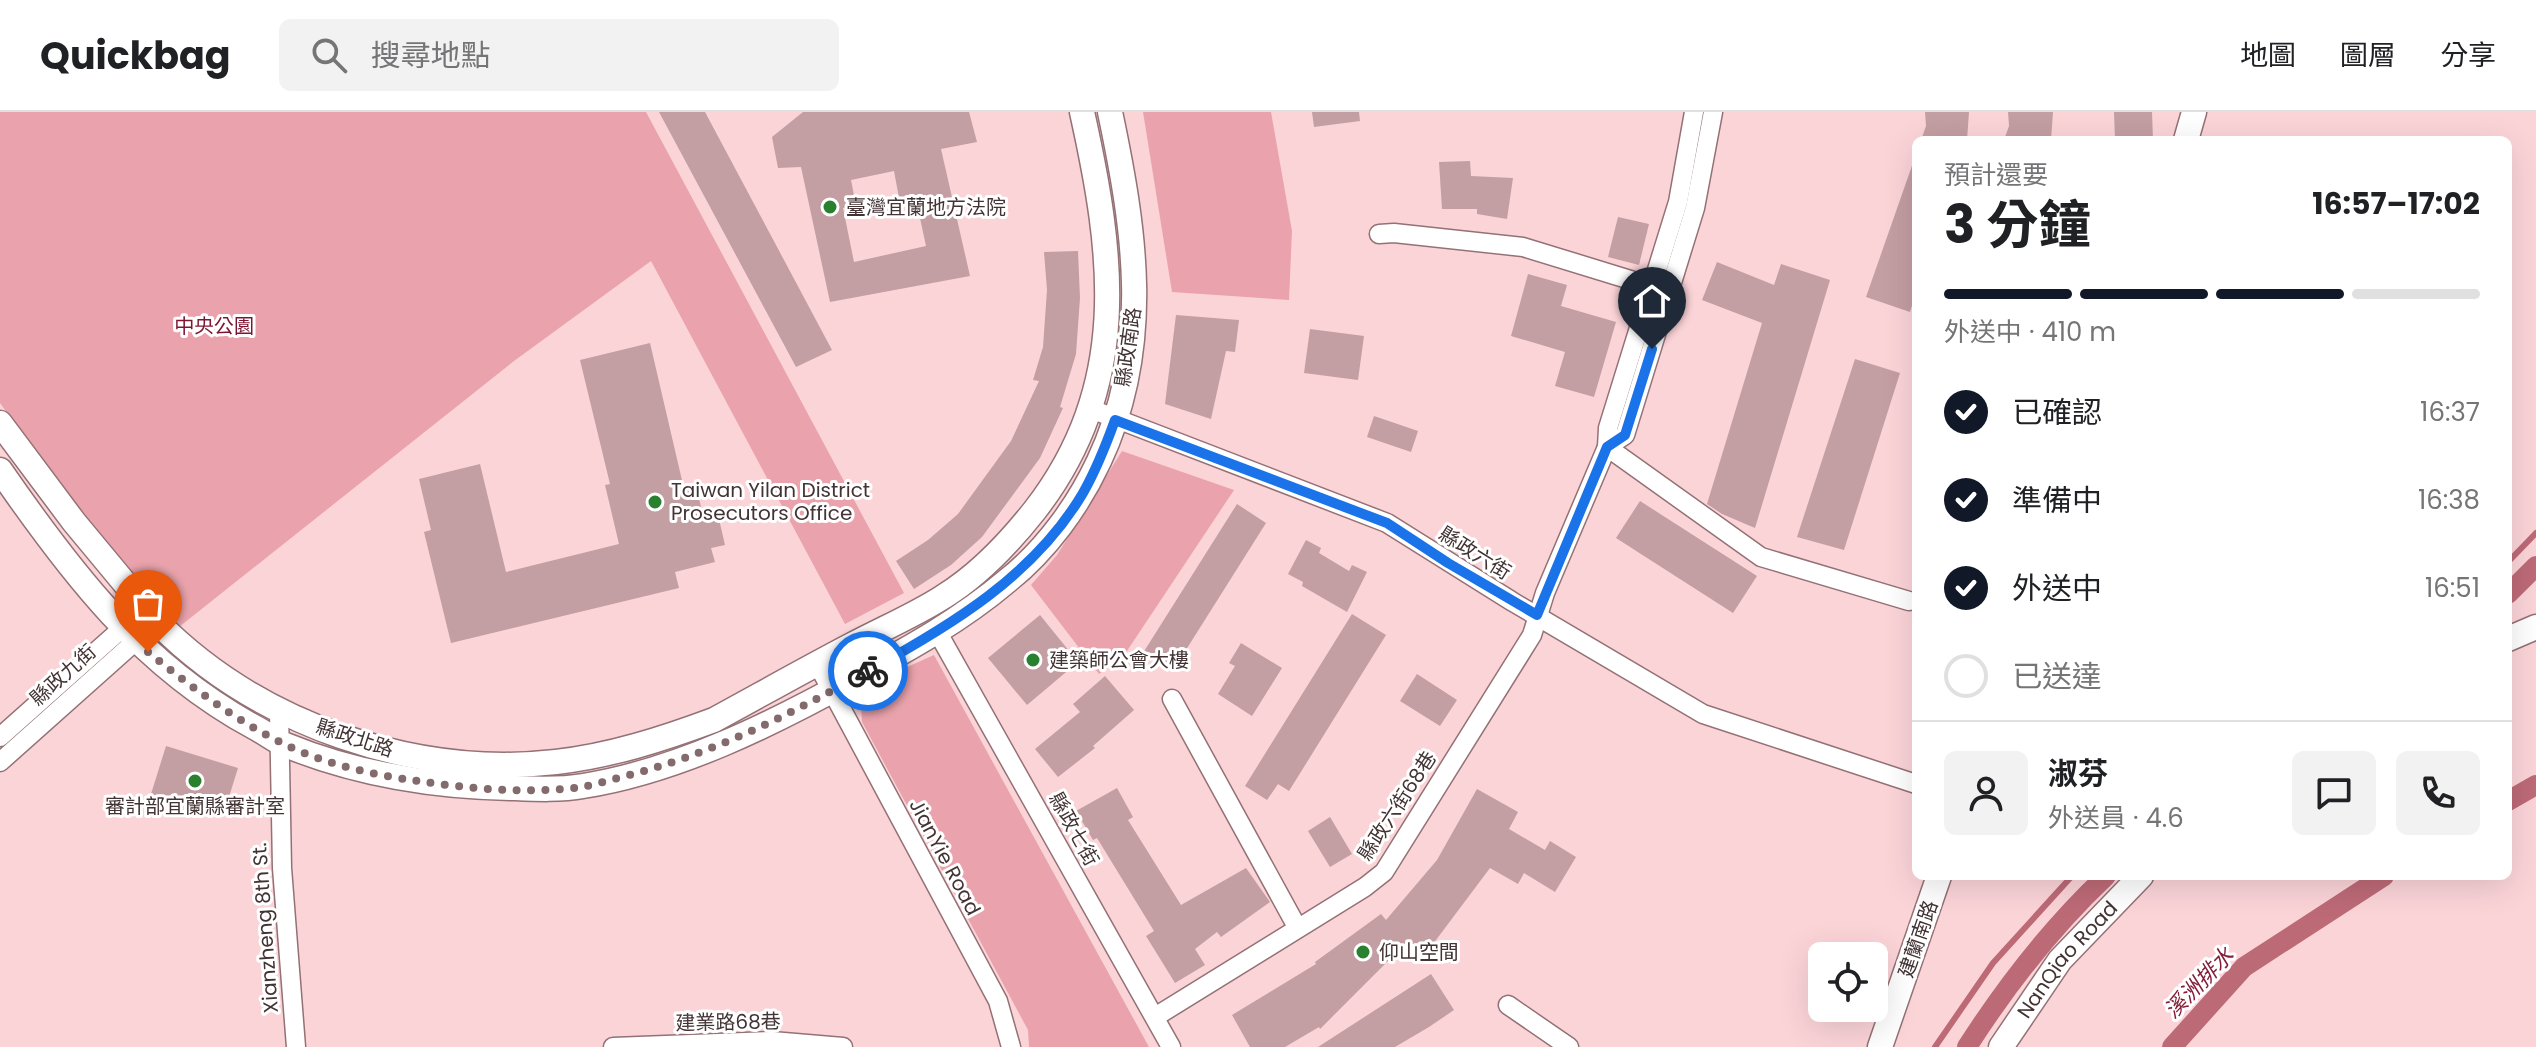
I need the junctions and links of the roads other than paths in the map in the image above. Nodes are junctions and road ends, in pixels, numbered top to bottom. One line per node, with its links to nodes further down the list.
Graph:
1 (1082, 112): 9 (street, 縣政南路)
2 (1110, 112): 10 (street, 縣政南路)
3 (1694, 112): 8 (street)
4 (1713, 112): 8 (street)
5 (2194, 112): 6 (street)
6 (2187, 136)
7 (1379, 234): 8 (street)
8 (1660, 289): 12 (street, 縣政六街68巷)
9 (1091, 409): 10 (street, 縣政六街); 21 (street, 縣政南路)
10 (1115, 420): 16 (street, 縣政六街); 18 (street, 縣政南路)
11 (0, 423): 15 (street, 縣政北路)
12 (1607, 447): 14 (street); 16 (street, 縣政六街68巷)
13 (0, 470): 19 (street, 縣政北路)
14 (1909, 601)
15 (151, 615): 19 (street, 縣政九街); 24 (street, 縣政北路)
16 (1537, 615): 28 (street, 縣政六街); 31 (street, 縣政六街68巷)
17 (2536, 627): 20 (street)
18 (938, 633): 22 (street, 縣政南路); 33 (street, 縣政七街)
19 (128, 634): 25 (street, 縣政九街); 26 (street, 縣政北路); 27 (street, 縣政九街)
20 (2512, 637)
21 (817, 663): 22 (street, JianYie Road); 24 (street, 縣政北路)
22 (832, 691): 26 (street, 縣政北路); 37 (street, JianYie Road)
23 (1172, 699): 31 (street)
24 (279, 710): 26 (street, Xianzheng 8th St.)
25 (0, 737)
26 (279, 742): 34 (street, Xianzheng 8th St.)
27 (0, 762)
28 (1912, 783)
29 (1938, 880): 40 (street, 建蘭南路)
30 (2137, 880): 41 (street, NanQiao Road)
31 (1297, 927): 33 (street, 縣政六街68巷)
32 (1508, 1005): 39 (street)
33 (1155, 1017): 38 (street, 縣政七街)
34 (296, 1047)
35 (613, 1047): 36 (street, 建業路68巷)
36 (843, 1047)
37 (1011, 1047)
38 (1171, 1047)
39 (1569, 1047)
40 (1880, 1047)
41 (2001, 1047)

